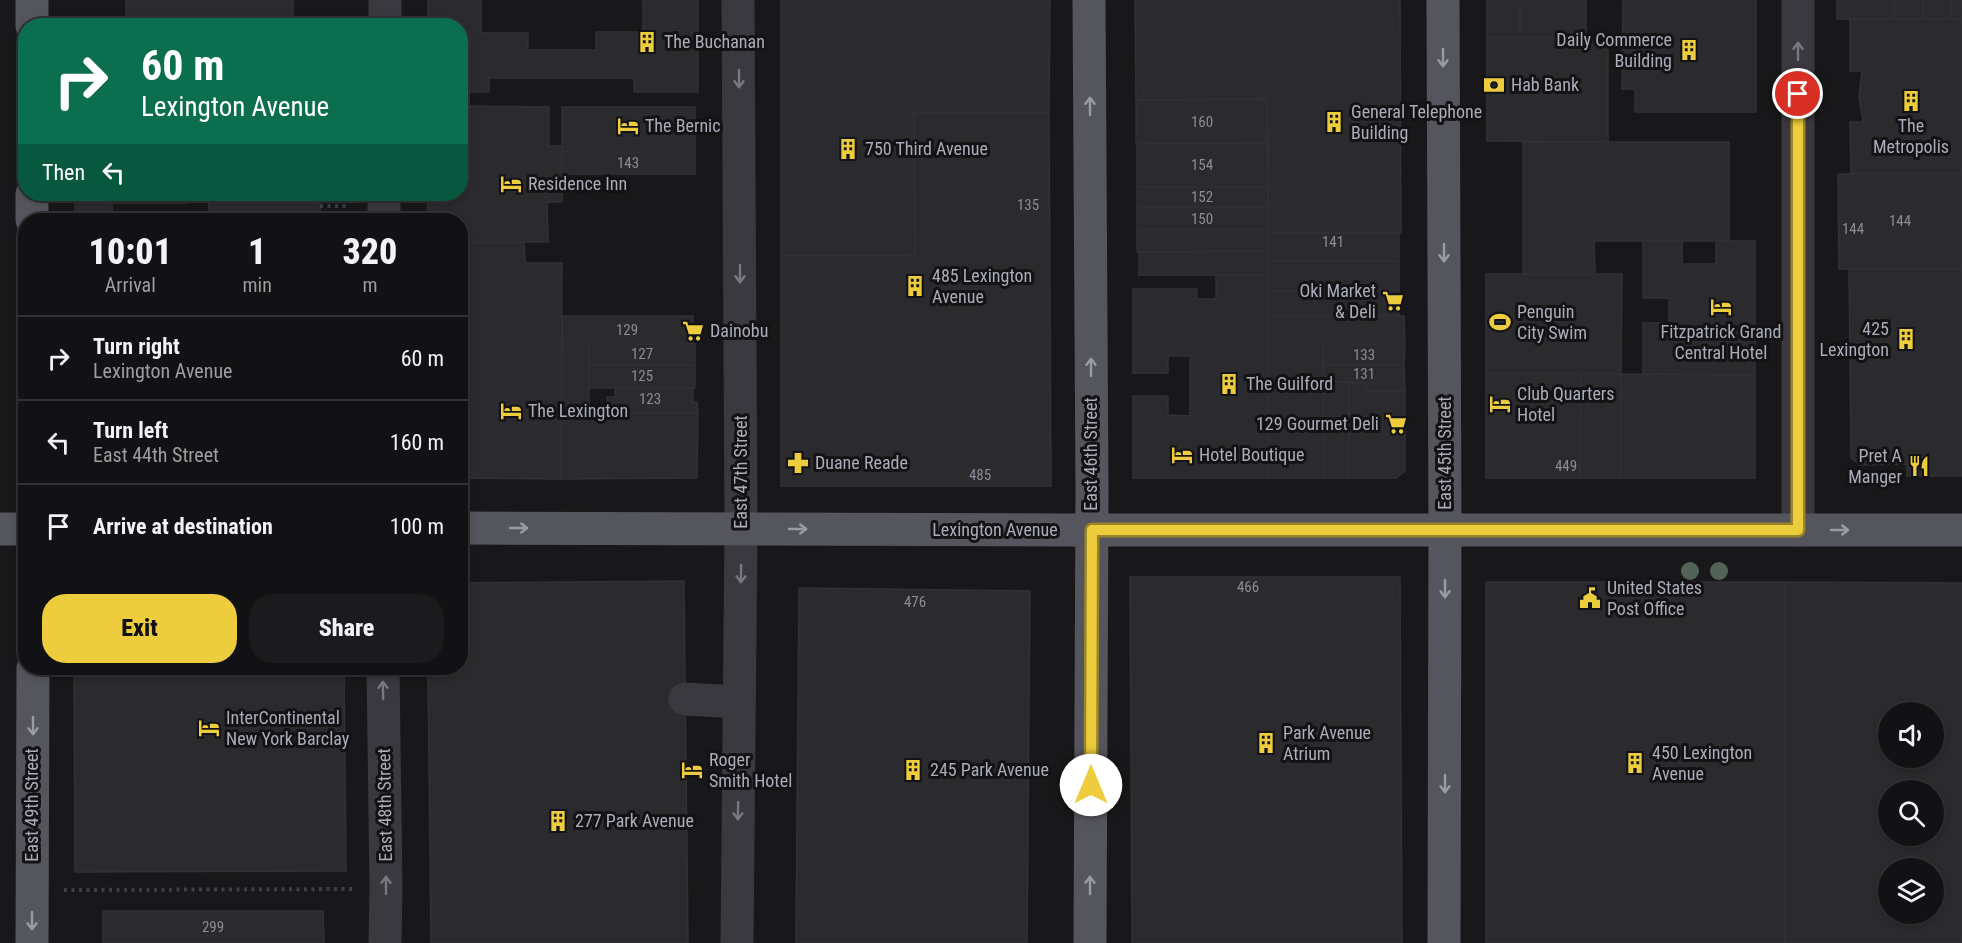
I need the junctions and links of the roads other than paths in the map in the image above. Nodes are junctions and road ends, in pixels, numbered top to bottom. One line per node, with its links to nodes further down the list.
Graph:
1 (32, 0): 7 (main road)
2 (385, 0): 8 (street)
3 (738, 0): 12 (street, East 47th Street, one-way to 12)
4 (1089, 0): 13 (main road, East 46th Street, one-way to 4)
5 (1443, 0): 16 (main road, East 45th Street, one-way to 16)
6 (1798, 0): 14 (street, one-way to 6)
7 (32, 18)
8 (385, 18)
9 (468, 528): 12 (main road, Lexington Avenue, one-way to 12)
10 (0, 529): 11 (main road)
11 (18, 529)
12 (741, 529): 13 (main road, Lexington Avenue, one-way to 13); 20 (street, East 47th Street, one-way to 20)
13 (1092, 530): 16 (main road, Lexington Avenue); 24 (main road, East 46th Street, one-way to 13)
14 (1798, 530): 15 (main road, Lexington Avenue, one-way to 15); 16 (main road, Lexington Avenue)
15 (1962, 530)
16 (1445, 531): 25 (main road, East 45th Street, one-way to 25)
17 (33, 675): 21 (main road, East 49th Street, one-way to 21)
18 (383, 675): 22 (street, East 48th Street, one-way to 18)
19 (685, 699): 20 (street)
20 (740, 702): 23 (street, East 47th Street, one-way to 23)
21 (32, 943)
22 (385, 943)
23 (737, 943)
24 (1090, 943)
25 (1444, 943)

